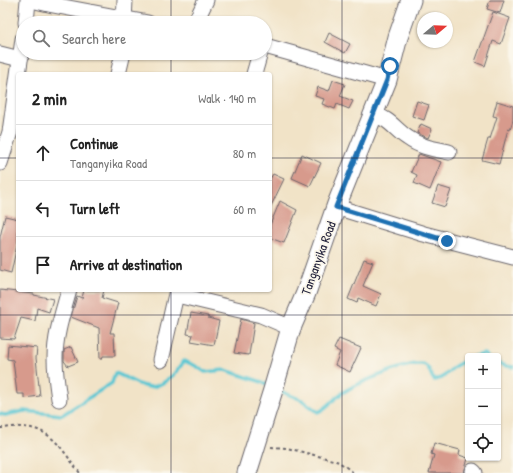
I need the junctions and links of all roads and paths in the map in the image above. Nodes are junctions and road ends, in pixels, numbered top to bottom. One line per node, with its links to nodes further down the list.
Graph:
1 (30, 0): 5 (street); 6 (street)
2 (125, 0): 7 (street)
3 (206, 0): 8 (street)
4 (411, 0): 18 (street, Tanganyika Road)
5 (27, 16)
6 (102, 16)
7 (124, 16)
8 (198, 16)
9 (272, 48): 18 (street)
10 (0, 54): 11 (street)
11 (16, 57)
12 (20, 60): 15 (street)
13 (121, 60): 16 (street)
14 (258, 60): 17 (street)
15 (18, 72)
16 (118, 72)
17 (255, 72)
18 (387, 80): 20 (street, Tanganyika Road)
19 (16, 88): 22 (street)
20 (373, 115): 21 (street); 23 (street, Tanganyika Road)
21 (449, 152)
22 (0, 163)
23 (336, 207): 24 (street); 27 (street, Tanganyika Road)
24 (513, 257)
25 (68, 292): 29 (street)
26 (177, 292): 27 (street); 28 (street)
27 (291, 328): 31 (street, Tanganyika Road)
28 (161, 360)
29 (59, 399)
30 (0, 428): 32 (path)
31 (250, 466): 33 (path)
32 (80, 473)
33 (354, 473)

